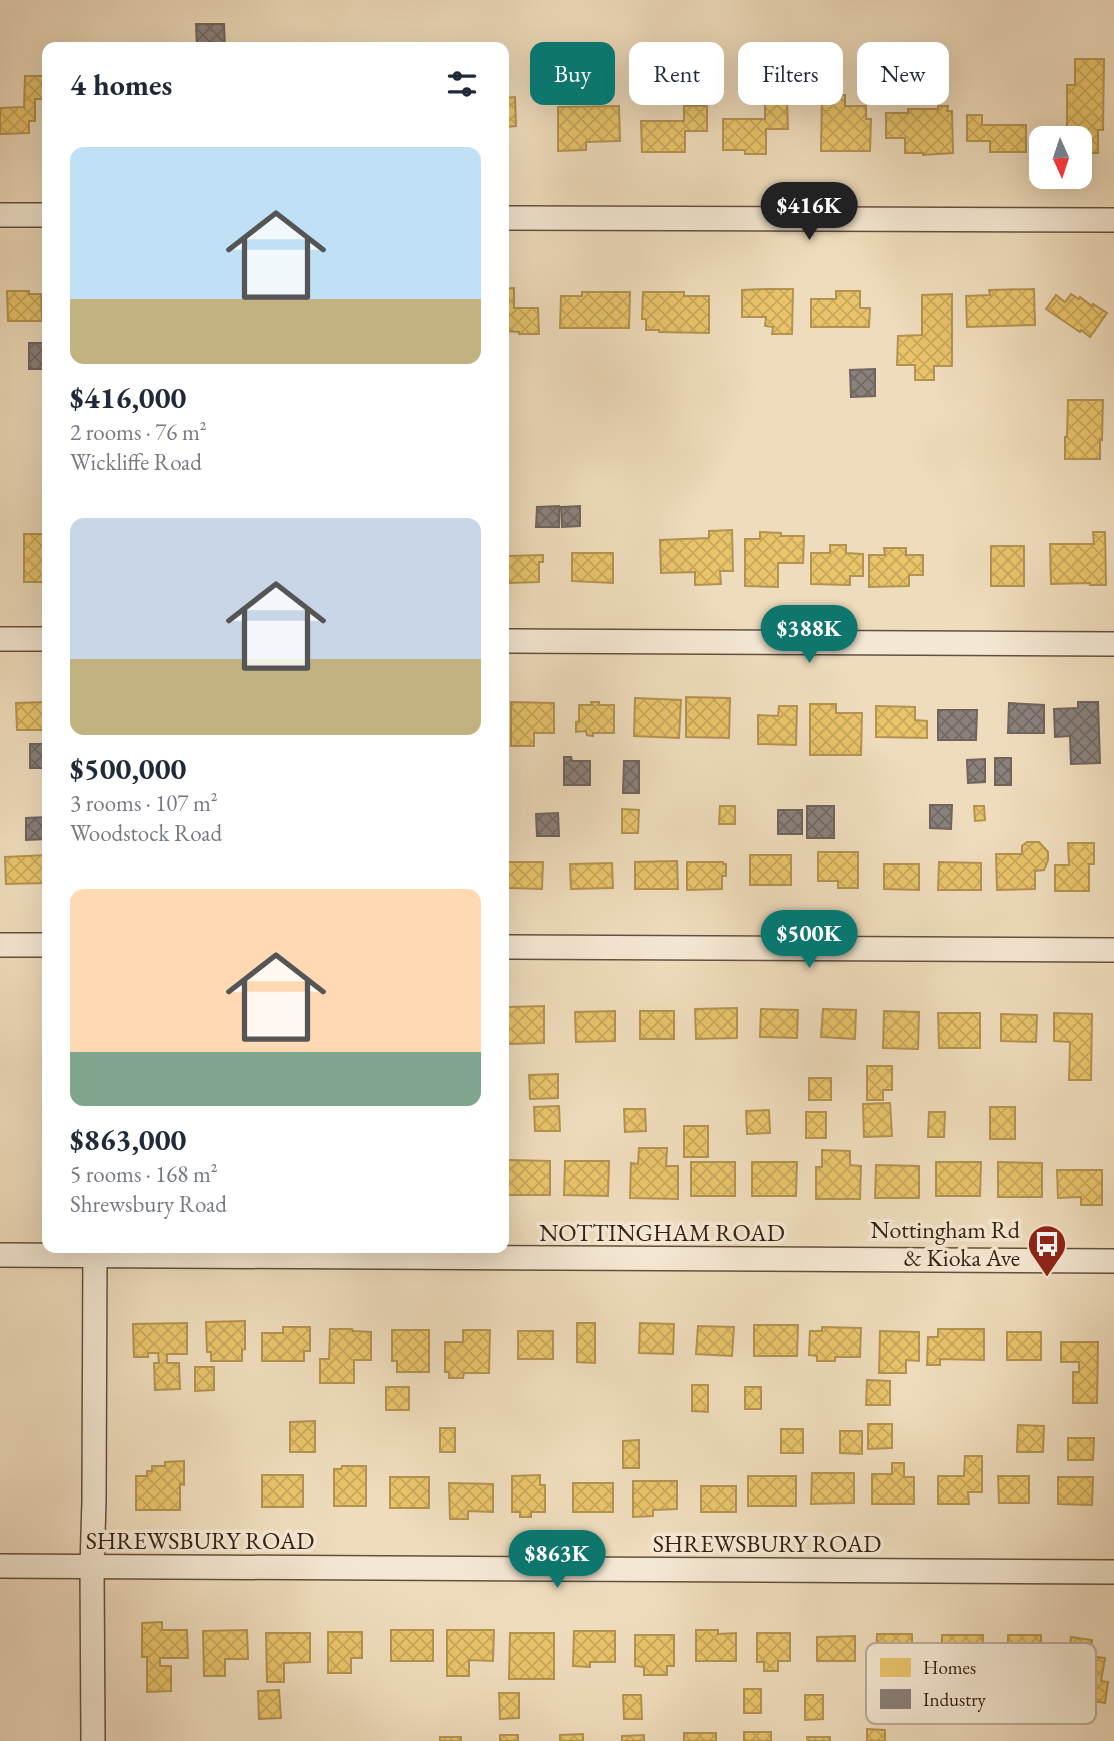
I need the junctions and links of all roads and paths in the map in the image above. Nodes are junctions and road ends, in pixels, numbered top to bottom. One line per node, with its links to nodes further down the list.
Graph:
1 (0, 215): 2 (street)
2 (42, 215)
3 (509, 218): 4 (street)
4 (1114, 220)
5 (0, 639): 6 (street)
6 (42, 639)
7 (509, 641): 8 (street)
8 (1114, 644)
9 (0, 945): 10 (street)
10 (42, 945)
11 (509, 947): 12 (street)
12 (1114, 950)
13 (48, 1253): 16 (street, NOTTINGHAM ROAD)
14 (95, 1253): 19 (street)
15 (299, 1253): 17 (street, NOTTINGHAM ROAD)
16 (0, 1255)
17 (1114, 1261)
18 (0, 1566): 19 (street, SHREWSBURY ROAD)
19 (92, 1567): 20 (street, SHREWSBURY ROAD); 21 (street)
20 (1114, 1572)
21 (93, 1741)

